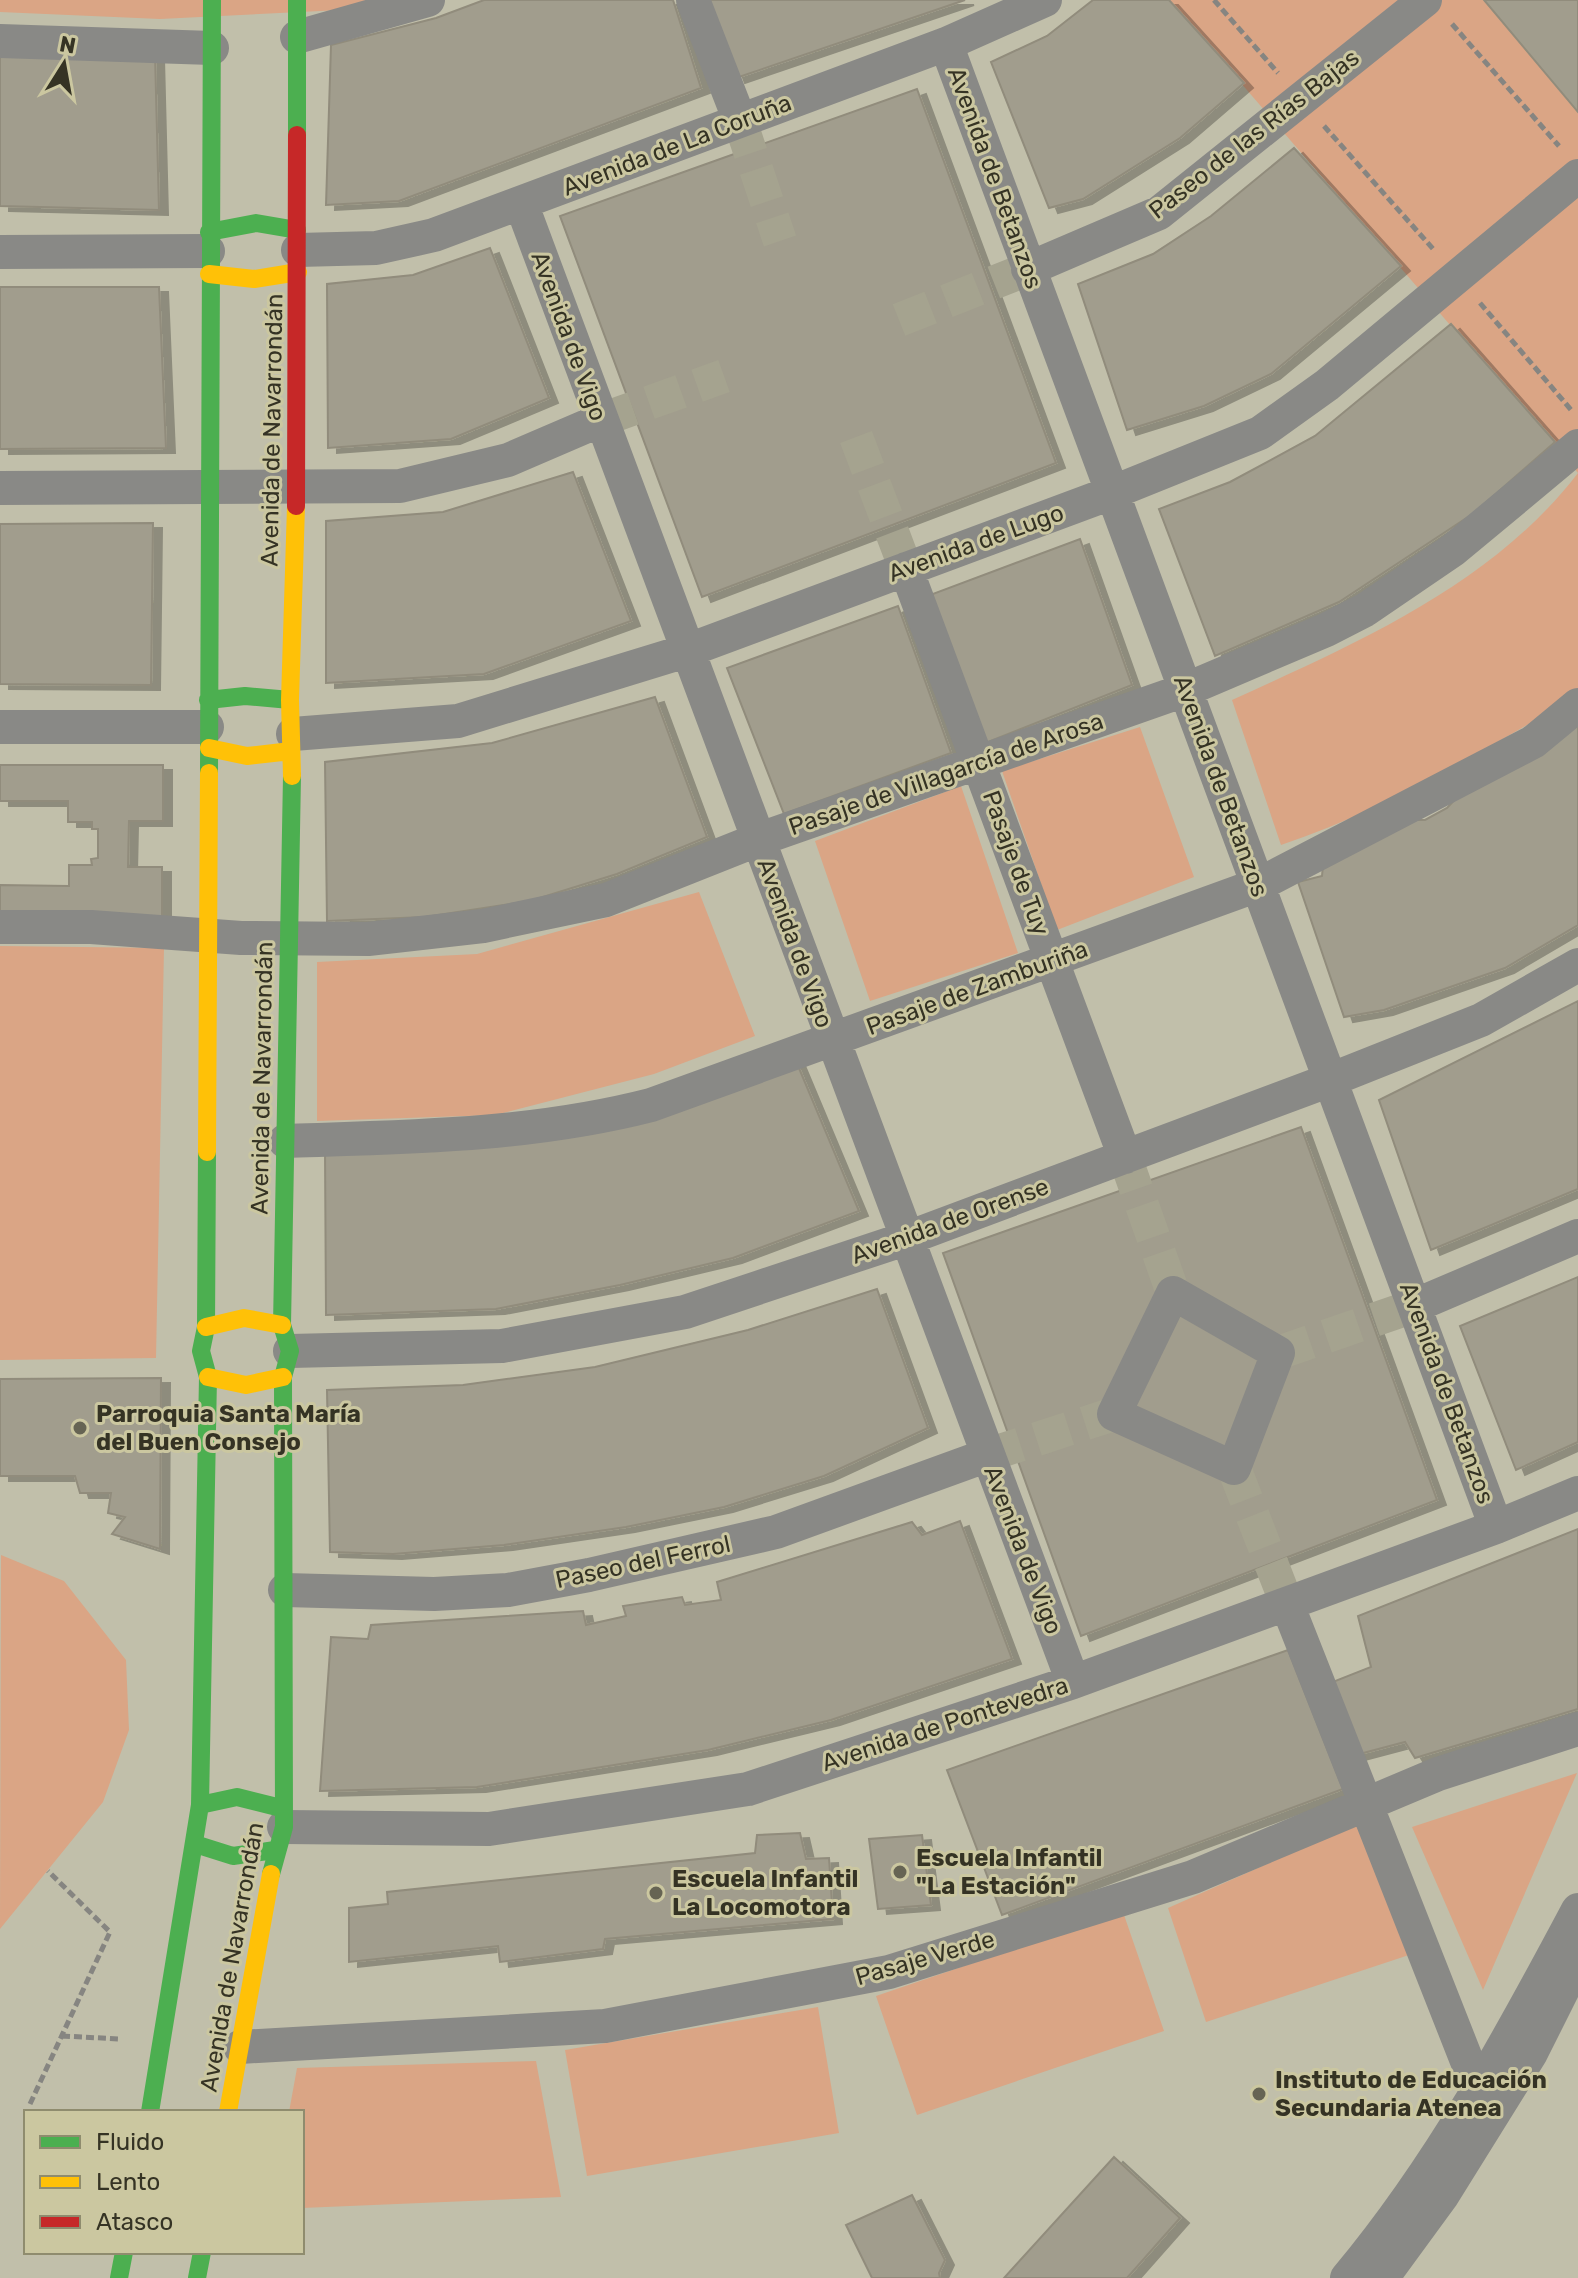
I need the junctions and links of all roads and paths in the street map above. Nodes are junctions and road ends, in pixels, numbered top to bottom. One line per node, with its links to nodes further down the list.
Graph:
1 (212, 0): 11 (street)
2 (297, 0): 8 (street, Avenida de Navarrondán)
3 (428, 0): 8 (street)
4 (693, 0): 13 (street)
5 (1045, 0): 10 (street, Avenida de La Coruña)
6 (1214, 0): 12 (path)
7 (1433, 6): 12 (street, Paseo de las Rías Bajas); 14 (path)
8 (297, 37): 16 (street, Avenida de Navarrondán)
9 (0, 41): 11 (street)
10 (946, 44): 13 (street, Avenida de La Coruña); 19 (street, Avenida de Betanzos)
11 (212, 48): 18 (street)
12 (1300, 100): 19 (street, Paseo de las Rías Bajas); 20 (path)
13 (740, 121): 15 (street, Avenida de La Coruña)
14 (1573, 166): 20 (street, Avenida de Lugo)
15 (521, 203): 16 (street, Avenida de La Coruña); 22 (street, Avenida de Vigo)
16 (298, 251): 18 (street); 18 (street); 26 (street, Avenida de Navarrondán)
17 (0, 252): 18 (street)
18 (209, 253): 24 (street)
19 (1028, 269): 27 (street, Avenida de Betanzos)
20 (1457, 277): 21 (path); 27 (street, Avenida de Lugo)
21 (1578, 418)
22 (601, 420): 26 (street); 29 (street, Avenida de Vigo)
23 (1578, 446): 30 (street, Pasaje de Villagarcía de Arosa)
24 (208, 487): 25 (street); 26 (street); 33 (street)
25 (0, 488)
26 (297, 488): 31 (street, Avenida de Navarrondán)
27 (1111, 493): 28 (street, Avenida de Lugo); 30 (street, Avenida de Betanzos)
28 (906, 569): 29 (street, Avenida de Lugo); 36 (street, Pasaje de Tuy)
29 (686, 651): 35 (street, Avenida de Lugo); 37 (street, Avenida de Vigo)
30 (1185, 690): 36 (street, Pasaje de Villagarcía de Arosa); 38 (street, Avenida de Betanzos)
31 (290, 700): 33 (street); 35 (street, Avenida de Navarrondán)
32 (1578, 705): 38 (street, Pasaje de Zamburiña)
33 (208, 725): 34 (street); 35 (street); 40 (street)
34 (0, 727)
35 (292, 742): 41 (street, Avenida de Navarrondán)
36 (978, 763): 37 (street, Pasaje de Villagarcía de Arosa); 42 (street, Pasaje de Tuy)
37 (757, 840): 41 (street, Pasaje de Villagarcía de Arosa); 44 (street, Avenida de Vigo)
38 (1258, 885): 42 (street, Pasaje de Zamburiña); 45 (street, Avenida de Betanzos)
39 (0, 927): 40 (street, Pasaje de Villagarcía de Arosa)
40 (206, 936): 41 (street, Pasaje de Villagarcía de Arosa); 51 (street)
41 (287, 939): 46 (street, Avenida de Navarrondán)
42 (1052, 961): 44 (street, Pasaje de Zamburiña); 47 (street, Pasaje de Tuy)
43 (1578, 965): 45 (street, Avenida de Orense)
44 (832, 1041): 46 (street, Pasaje de Zamburiña); 49 (street, Avenida de Vigo)
45 (1330, 1080): 47 (street, Avenida de Orense); 50 (street, Avenida de Betanzos)
46 (285, 1141): 52 (street, Avenida de Navarrondán)
47 (1125, 1157): 49 (street, Avenida de Orense)
48 (1578, 1236): 50 (street)
49 (905, 1239): 52 (street, Avenida de Orense); 55 (street, Avenida de Vigo)
50 (1414, 1306): 57 (street, Avenida de Betanzos)
51 (206, 1327): 52 (street); 54 (street)
52 (285, 1351): 54 (street); 58 (street, Avenida de Navarrondán)
53 (1278, 1353): 53 (street)
54 (208, 1377): 63 (street)
55 (988, 1455): 58 (street, Paseo del Ferrol); 60 (street, Avenida de Vigo)
56 (1578, 1493): 57 (street, Avenida de Pontevedra)
57 (1496, 1527): 59 (street, Avenida de Pontevedra)
58 (285, 1590): 64 (street, Avenida de Navarrondán)
59 (1287, 1604): 60 (street, Avenida de Pontevedra); 62 (street)
60 (1073, 1682): 64 (street, Avenida de Pontevedra)
61 (1578, 1729): 62 (street, Pasaje Verde)
62 (1366, 1804): 69 (street, Pasaje Verde); 70 (street)
63 (200, 1805): 64 (street); 65 (street)
64 (280, 1828): 65 (street); 69 (street, Avenida de Navarrondán)
65 (195, 1844): 72 (street)
66 (48, 1871): 71 (path)
67 (1578, 1910): 70 (street)
68 (1578, 1959): 76 (street)
69 (240, 2047): 73 (street, Avenida de Navarrondán)
70 (1478, 2089): 79 (street)
71 (30, 2104)
72 (150, 2110)
73 (228, 2110)
74 (124, 2254): 77 (street)
75 (202, 2254): 78 (street)
76 (1385, 2276)
77 (119, 2278)
78 (197, 2278)
79 (1347, 2278)

